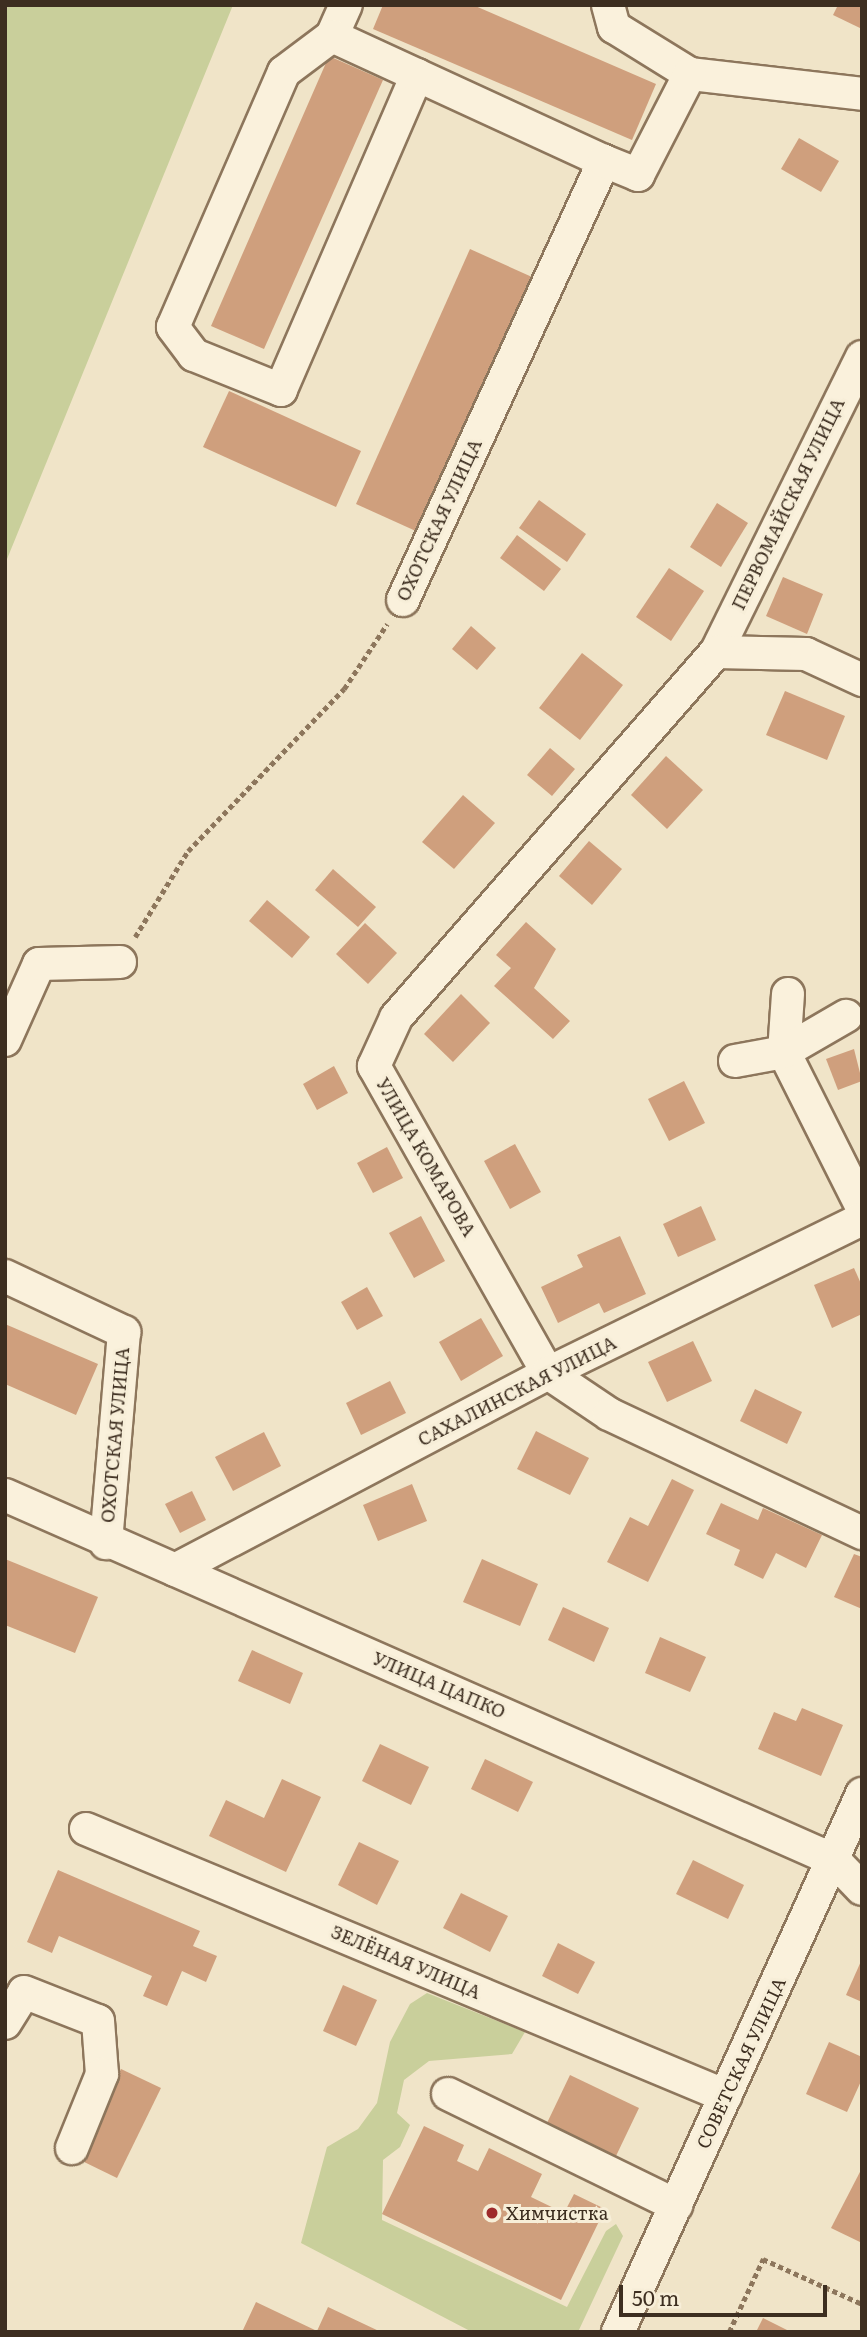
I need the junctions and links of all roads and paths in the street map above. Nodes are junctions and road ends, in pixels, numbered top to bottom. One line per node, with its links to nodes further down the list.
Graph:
1 (346, 5): 3 (street)
2 (608, 5): 4 (street)
3 (332, 36): 5 (street); 5 (street)
4 (690, 74): 6 (street); 7 (street)
5 (416, 75): 7 (street)
6 (862, 94)
7 (604, 161): 9 (street, ОХОТСКАЯ УЛИЦА)
8 (862, 357): 10 (street, ПЕРВОМАЙСКАЯ УЛИЦА)
9 (403, 600): 12 (path, ОХОТСКАЯ УЛИЦА)
10 (716, 652): 11 (street); 21 (street, УЛИЦА КОМАРОВА)
11 (862, 680)
12 (120, 962): 15 (street)
13 (788, 994): 16 (street)
14 (846, 1016): 16 (street)
15 (5, 1040)
16 (784, 1052): 17 (street); 18 (street)
17 (735, 1061)
18 (862, 1207)
19 (862, 1219): 21 (street, САХАЛИНСКАЯ УЛИЦА)
20 (5, 1276): 24 (street, ОХОТСКАЯ УЛИЦА)
21 (548, 1373): 23 (street, УЛИЦА КОМАРОВА); 25 (street, САХАЛИНСКАЯ УЛИЦА)
22 (5, 1495): 24 (street, УЛИЦА ЦАПКО)
23 (862, 1533)
24 (106, 1543): 25 (street, УЛИЦА ЦАПКО)
25 (175, 1570): 28 (street, УЛИЦА ЦАПКО)
26 (862, 1794): 28 (street, СОВЕТСКАЯ УЛИЦА)
27 (86, 1829): 32 (street, ЗЕЛЁНАЯ УЛИЦА)
28 (834, 1860): 29 (street, УЛИЦА ЦАПКО); 32 (street, СОВЕТСКАЯ УЛИЦА)
29 (862, 1889)
30 (5, 2023): 33 (street)
31 (448, 2094): 34 (street)
32 (726, 2096): 34 (street, СОВЕТСКАЯ УЛИЦА)
33 (72, 2148)
34 (676, 2205): 36 (street, СОВЕТСКАЯ УЛИЦА)
35 (862, 2304): 37 (path)
36 (618, 2332)
37 (729, 2332)

